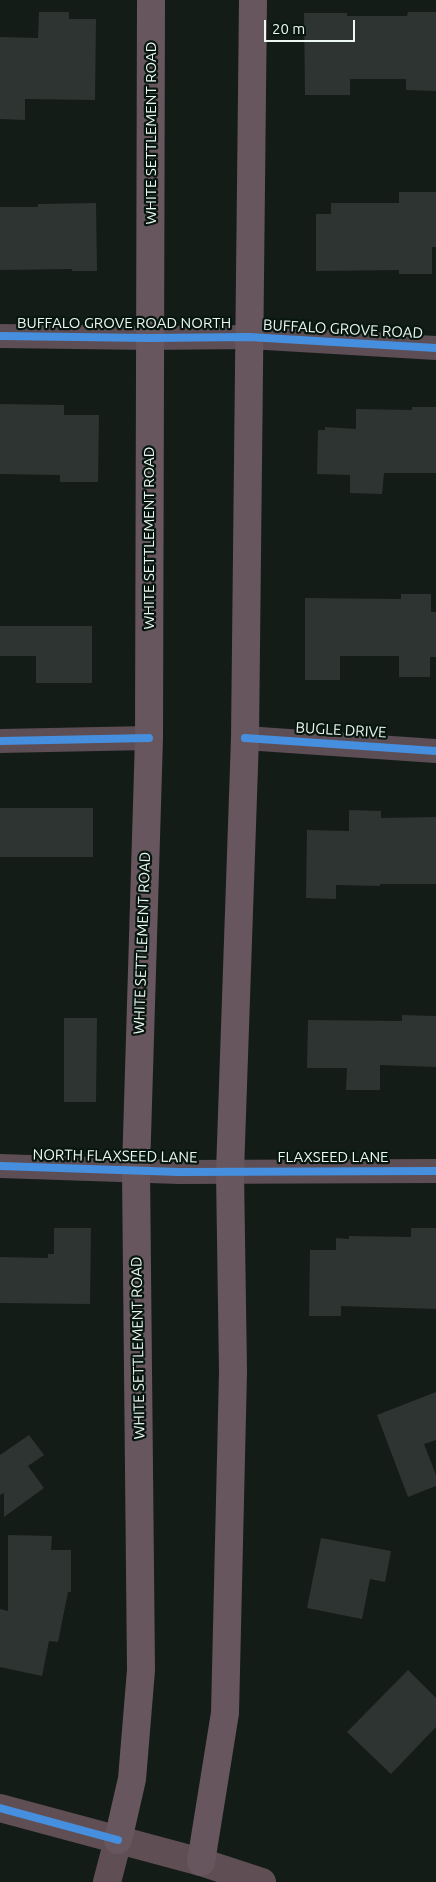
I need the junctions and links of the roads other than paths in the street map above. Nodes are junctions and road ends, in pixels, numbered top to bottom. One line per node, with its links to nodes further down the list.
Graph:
1 (151, 0): 5 (main road, WHITE SETTLEMENT ROAD)
2 (253, 0): 4 (main road)
3 (0, 336): 5 (street, BUFFALO GROVE ROAD NORTH)
4 (249, 337): 5 (street, BUFFALO GROVE ROAD NORTH); 6 (street, BUFFALO GROVE ROAD); 8 (main road)
5 (149, 338): 7 (main road, WHITE SETTLEMENT ROAD)
6 (436, 348)
7 (149, 738): 9 (street); 12 (main road, WHITE SETTLEMENT ROAD)
8 (245, 738): 10 (street, BUGLE DRIVE); 14 (main road)
9 (0, 740)
10 (436, 751)
11 (0, 1166): 12 (street, NORTH FLAXSEED LANE)
12 (136, 1170): 14 (street, NORTH FLAXSEED LANE); 16 (main road, WHITE SETTLEMENT ROAD)
13 (436, 1171): 14 (street, FLAXSEED LANE)
14 (230, 1172): 17 (main road)
15 (0, 1808): 16 (main road)
16 (118, 1840): 17 (main road); 18 (main road, WHITE SETTLEMENT ROAD)
17 (198, 1872): 19 (main road)
18 (107, 1882)
19 (262, 1882)

